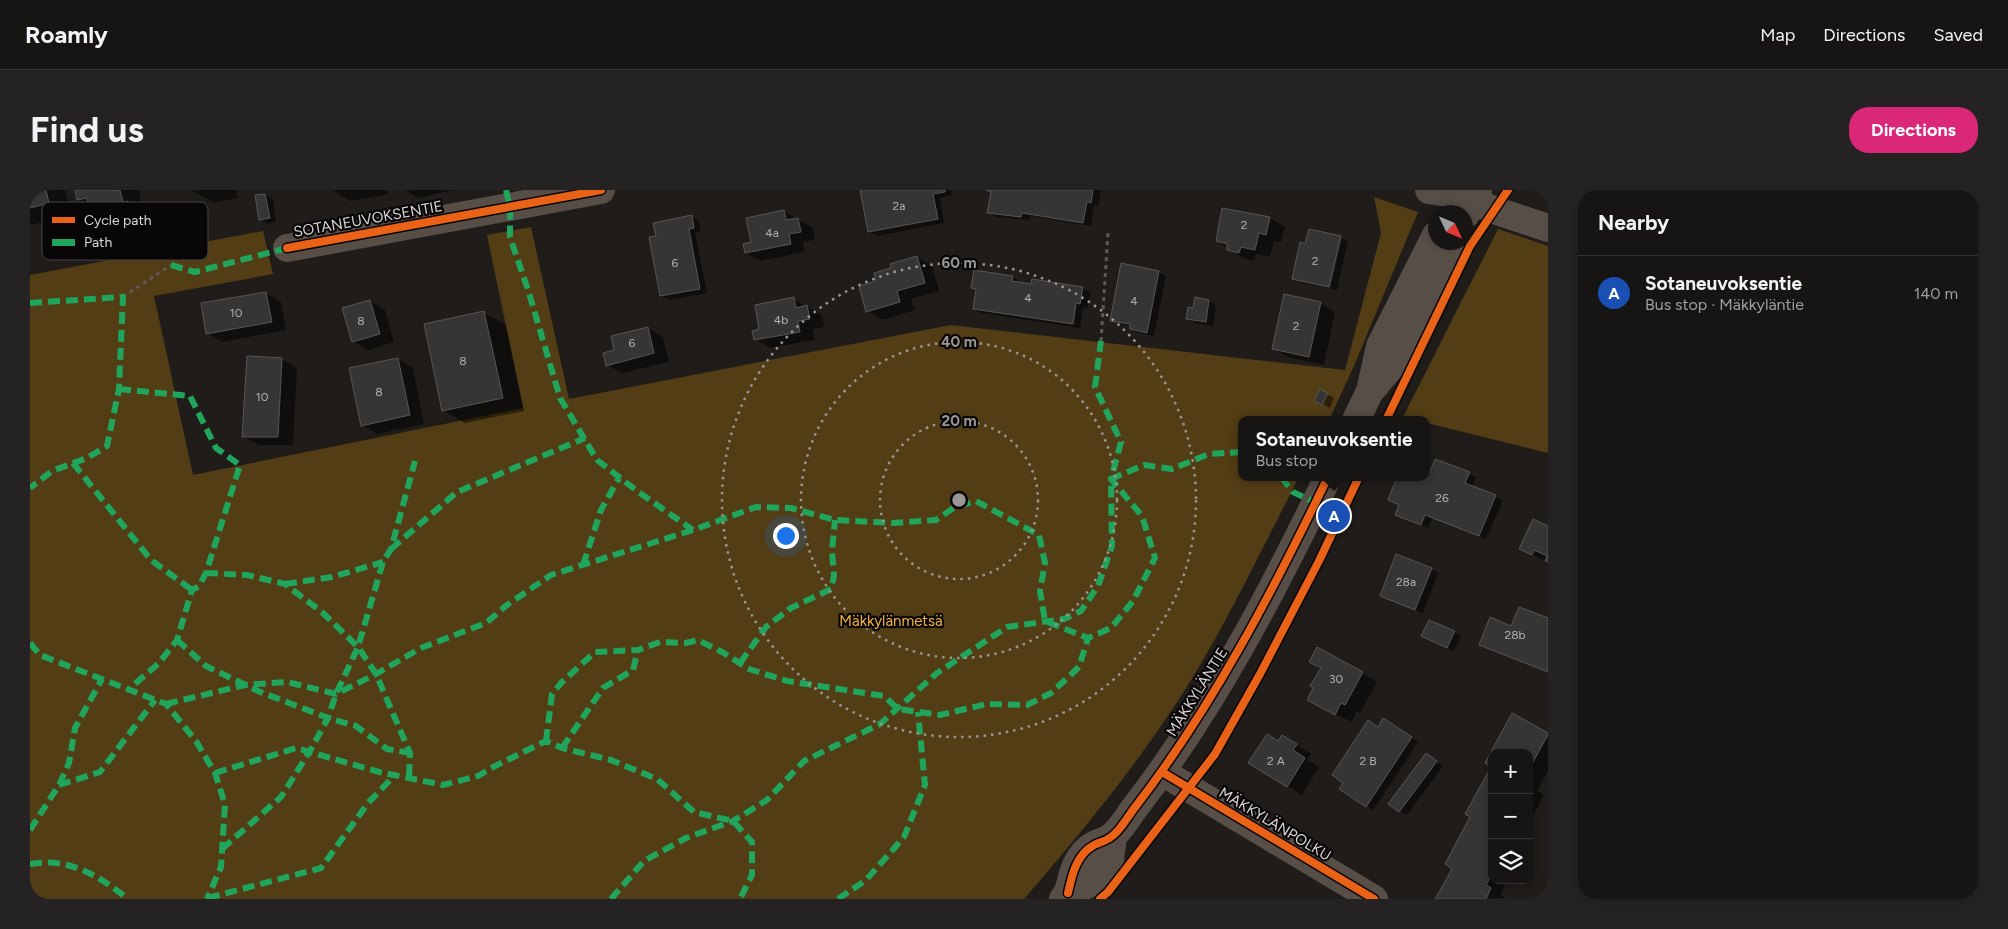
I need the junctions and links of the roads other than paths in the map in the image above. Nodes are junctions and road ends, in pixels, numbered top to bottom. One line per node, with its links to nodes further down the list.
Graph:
1 (602, 190): 4 (street, SOTANEUVOKSENTIE)
2 (1457, 199): 3 (street)
3 (1548, 228)
4 (287, 248)
5 (1428, 250): 7 (street)
6 (1448, 250): 7 (street)
7 (1370, 391): 8 (street)
8 (1358, 416)
9 (1326, 481): 10 (street, MÄKKYLÄNTIE)
10 (1162, 772): 11 (street, MÄKKYLÄNTIE); 12 (street, MÄKKYLÄNPOLKU)
11 (1066, 896)
12 (1374, 899)

